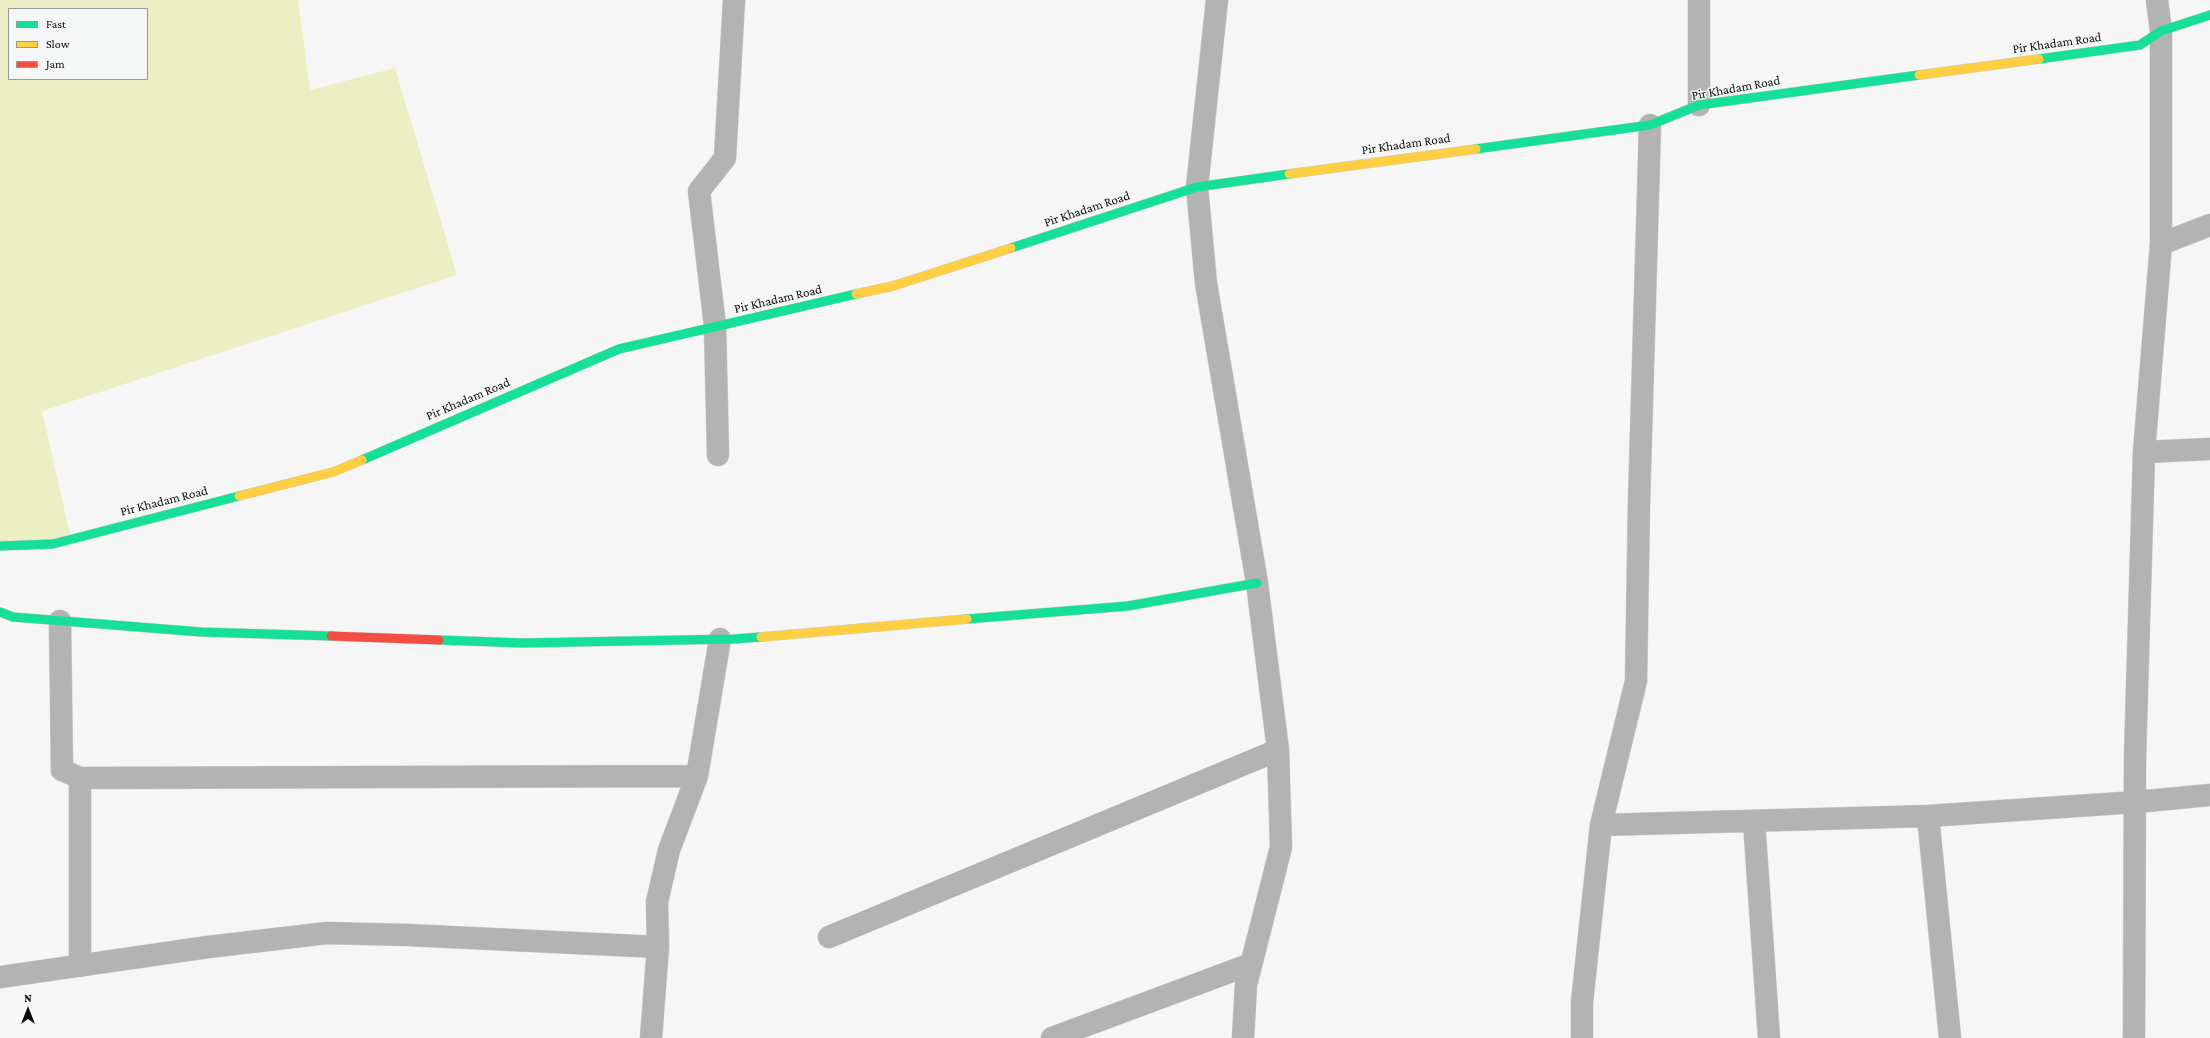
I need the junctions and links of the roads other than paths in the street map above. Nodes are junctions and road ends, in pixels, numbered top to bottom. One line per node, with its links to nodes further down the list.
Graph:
1 (734, 0): 12 (street)
2 (1217, 0): 9 (street)
3 (1699, 0): 7 (street)
4 (2157, 0): 6 (street)
5 (2210, 15): 6 (street, Pir Khadam Road)
6 (2161, 31): 7 (street, Pir Khadam Road); 11 (street)
7 (1699, 105): 8 (street, Pir Khadam Road)
8 (1650, 125): 9 (street, Pir Khadam Road); 28 (street)
9 (1197, 187): 12 (street, Pir Khadam Road); 17 (street)
10 (2210, 224): 11 (street)
11 (2161, 244): 14 (street)
12 (715, 326): 15 (street); 16 (street, Pir Khadam Road)
13 (2210, 448): 14 (street)
14 (2144, 452): 25 (street)
15 (718, 455)
16 (0, 546)
17 (1257, 583): 20 (street); 21 (street)
18 (0, 612): 19 (street)
19 (60, 621): 20 (street); 23 (street)
20 (720, 639): 22 (street)
21 (1278, 750): 29 (street); 31 (street)
22 (697, 776): 23 (street); 30 (street)
23 (80, 778): 32 (street)
24 (2210, 795): 25 (street)
25 (2136, 802): 26 (street); 40 (street)
26 (1928, 816): 27 (street); 39 (street)
27 (1754, 821): 28 (street); 38 (street)
28 (1601, 825): 37 (street)
29 (829, 937)
30 (658, 947): 32 (street); 34 (street)
31 (1251, 964): 35 (street); 36 (street)
32 (80, 966): 33 (street)
33 (0, 977)
34 (651, 1038)
35 (1052, 1038)
36 (1243, 1038)
37 (1582, 1038)
38 (1769, 1038)
39 (1950, 1038)
40 (2134, 1038)

